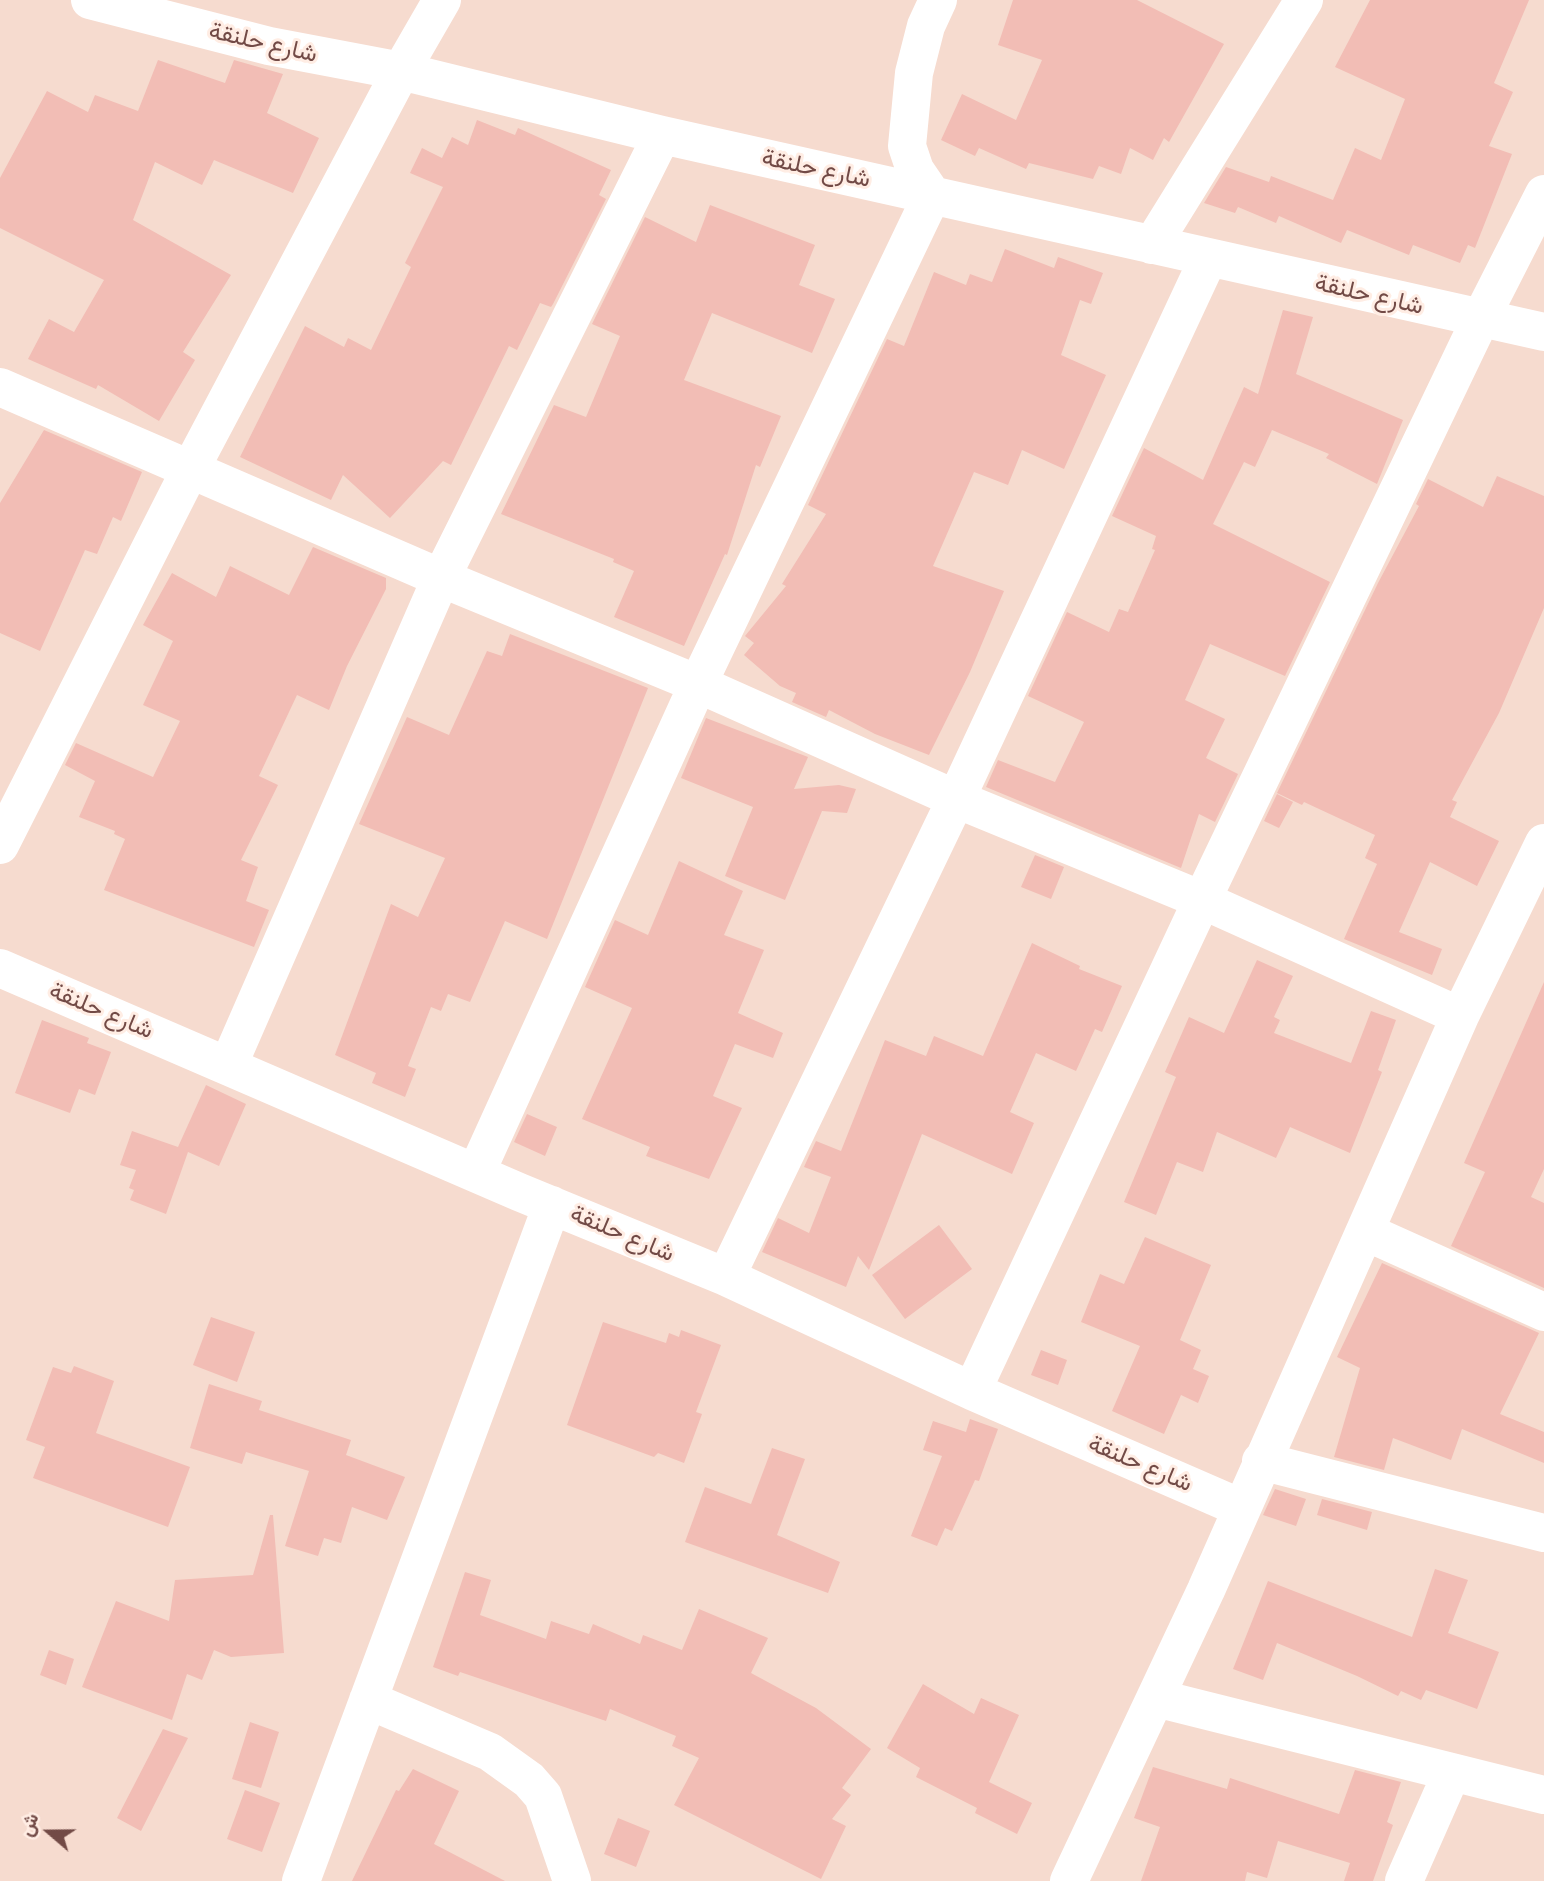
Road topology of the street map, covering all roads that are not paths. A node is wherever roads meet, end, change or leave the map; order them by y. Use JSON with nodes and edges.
{"nodes":[{"id":1,"x":442,"y":0,"type":"edge"},
{"id":2,"x":937,"y":0,"type":"edge"},
{"id":3,"x":1304,"y":0,"type":"edge"},
{"id":4,"x":99,"y":1,"type":"edge"},
{"id":5,"x":401,"y":71,"type":"junction"},
{"id":6,"x":662,"y":135,"type":"junction"},
{"id":7,"x":1544,"y":194,"type":"edge"},
{"id":8,"x":933,"y":195,"type":"junction"},
{"id":9,"x":1152,"y":245,"type":"junction"},
{"id":10,"x":1208,"y":259,"type":"junction"},
{"id":11,"x":1479,"y":320,"type":"junction"},
{"id":12,"x":1544,"y":332,"type":"edge"},
{"id":13,"x":0,"y":387,"type":"edge"},
{"id":14,"x":190,"y":470,"type":"junction"},
{"id":15,"x":441,"y":578,"type":"junction"},
{"id":16,"x":698,"y":684,"type":"junction"},
{"id":17,"x":956,"y":799,"type":"junction"},
{"id":18,"x":0,"y":845,"type":"edge"},
{"id":19,"x":1540,"y":860,"type":"edge"},
{"id":20,"x":1202,"y":900,"type":"junction"},
{"id":21,"x":0,"y":968,"type":"edge"},
{"id":22,"x":1460,"y":1016,"type":"junction"},
{"id":23,"x":228,"y":1066,"type":"junction"},
{"id":24,"x":476,"y":1172,"type":"junction"},
{"id":25,"x":552,"y":1205,"type":"junction"},
{"id":26,"x":1366,"y":1232,"type":"junction"},
{"id":27,"x":726,"y":1277,"type":"junction"},
{"id":28,"x":1544,"y":1312,"type":"edge"},
{"id":29,"x":972,"y":1391,"type":"junction"},
{"id":30,"x":1261,"y":1461,"type":"junction"},
{"id":31,"x":1241,"y":1508,"type":"junction"},
{"id":32,"x":1544,"y":1533,"type":"edge"},
{"id":33,"x":1156,"y":1698,"type":"junction"},
{"id":34,"x":368,"y":1700,"type":"junction"},
{"id":35,"x":1451,"y":1772,"type":"junction"},
{"id":36,"x":1544,"y":1795,"type":"edge"},
{"id":37,"x":301,"y":1881,"type":"edge"},
{"id":38,"x":572,"y":1881,"type":"edge"},
{"id":39,"x":1069,"y":1881,"type":"edge"},
{"id":40,"x":1404,"y":1881,"type":"edge"}],
"edges":[{"from":1,"to":5,"type":"street"},
{"from":2,"to":8,"type":"street"},
{"from":3,"to":9,"type":"street"},
{"from":4,"to":5,"type":"street","name":"شارع حلنقة"},
{"from":5,"to":6,"type":"street","name":"شارع حلنقة"},
{"from":5,"to":14,"type":"street"},
{"from":6,"to":8,"type":"street","name":"شارع حلنقة"},
{"from":6,"to":15,"type":"street"},
{"from":7,"to":11,"type":"street"},
{"from":8,"to":9,"type":"street","name":"شارع حلنقة"},
{"from":8,"to":16,"type":"street"},
{"from":9,"to":10,"type":"street","name":"شارع حلنقة"},
{"from":10,"to":11,"type":"street","name":"شارع حلنقة"},
{"from":10,"to":17,"type":"street"},
{"from":11,"to":12,"type":"street","name":"شارع حلنقة"},
{"from":11,"to":20,"type":"street"},
{"from":13,"to":14,"type":"street"},
{"from":14,"to":15,"type":"street"},
{"from":14,"to":18,"type":"street"},
{"from":15,"to":16,"type":"street"},
{"from":15,"to":23,"type":"street"},
{"from":16,"to":17,"type":"street"},
{"from":16,"to":24,"type":"street"},
{"from":17,"to":20,"type":"street"},
{"from":17,"to":27,"type":"street"},
{"from":19,"to":22,"type":"street"},
{"from":20,"to":22,"type":"street"},
{"from":20,"to":29,"type":"street"},
{"from":21,"to":23,"type":"street","name":"شارع حلنقة"},
{"from":22,"to":26,"type":"street"},
{"from":23,"to":24,"type":"street","name":"شارع حلنقة"},
{"from":24,"to":25,"type":"street","name":"شارع حلنقة"},
{"from":25,"to":27,"type":"street","name":"شارع حلنقة"},
{"from":25,"to":34,"type":"street"},
{"from":26,"to":28,"type":"street"},
{"from":26,"to":30,"type":"street"},
{"from":27,"to":29,"type":"street","name":"شارع حلنقة"},
{"from":29,"to":31,"type":"street","name":"شارع حلنقة"},
{"from":30,"to":31,"type":"street"},
{"from":30,"to":32,"type":"street"},
{"from":31,"to":33,"type":"street"},
{"from":33,"to":35,"type":"street"},
{"from":33,"to":39,"type":"street"},
{"from":34,"to":37,"type":"street"},
{"from":34,"to":38,"type":"street"},
{"from":35,"to":36,"type":"street"},
{"from":35,"to":40,"type":"street"}]}
